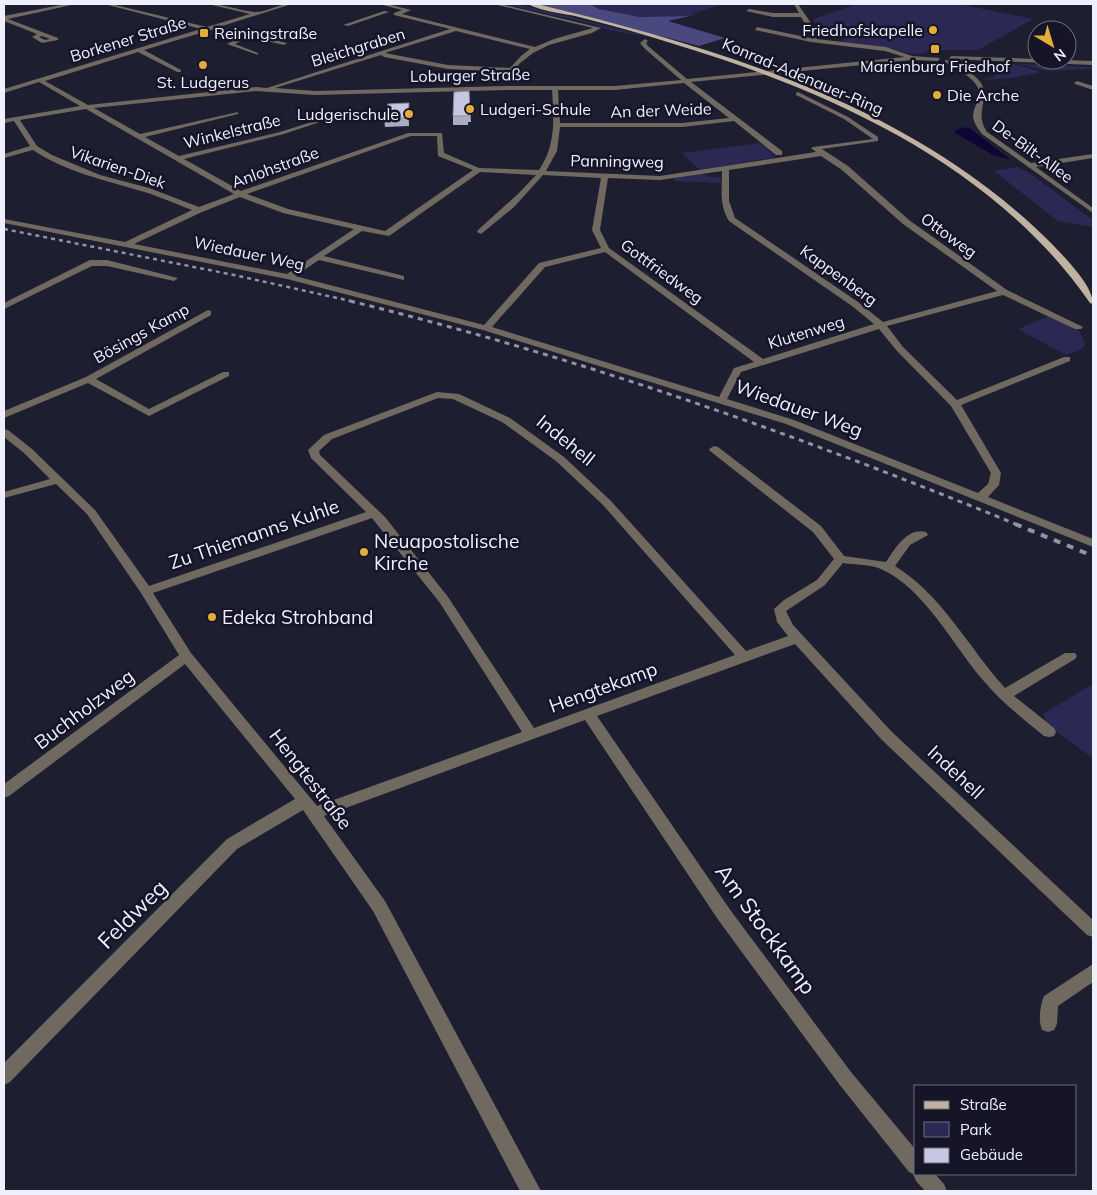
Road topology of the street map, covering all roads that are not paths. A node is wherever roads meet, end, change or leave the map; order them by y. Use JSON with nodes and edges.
{"nodes":[{"id":1,"x":73,"y":4,"type":"edge"},
{"id":2,"x":106,"y":4,"type":"edge"},
{"id":3,"x":210,"y":4,"type":"edge"},
{"id":4,"x":289,"y":4,"type":"edge"},
{"id":5,"x":381,"y":4,"type":"edge"},
{"id":6,"x":495,"y":4,"type":"edge"},
{"id":7,"x":531,"y":4,"type":"edge"},
{"id":8,"x":796,"y":4,"type":"edge"},
{"id":9,"x":399,"y":8,"type":"junction"},
{"id":10,"x":749,"y":11,"type":"dead end"},
{"id":11,"x":386,"y":12,"type":"junction"},
{"id":12,"x":256,"y":14,"type":"junction"},
{"id":13,"x":396,"y":14,"type":"junction"},
{"id":14,"x":802,"y":15,"type":"junction"},
{"id":15,"x":4,"y":18,"type":"edge"},
{"id":16,"x":346,"y":25,"type":"dead end"},
{"id":17,"x":211,"y":28,"type":"junction"},
{"id":18,"x":757,"y":29,"type":"dead end"},
{"id":19,"x":456,"y":30,"type":"junction"},
{"id":20,"x":41,"y":34,"type":"dead end"},
{"id":21,"x":248,"y":35,"type":"junction"},
{"id":22,"x":811,"y":40,"type":"junction"},
{"id":23,"x":645,"y":41,"type":"dead end"},
{"id":24,"x":284,"y":44,"type":"dead end"},
{"id":25,"x":536,"y":49,"type":"junction"},
{"id":26,"x":139,"y":50,"type":"junction"},
{"id":27,"x":256,"y":54,"type":"dead end"},
{"id":28,"x":382,"y":54,"type":"junction"},
{"id":29,"x":912,"y":58,"type":"junction"},
{"id":30,"x":949,"y":60,"type":"junction"},
{"id":31,"x":1093,"y":63,"type":"edge"},
{"id":32,"x":179,"y":70,"type":"dead end"},
{"id":33,"x":510,"y":70,"type":"junction"},
{"id":34,"x":769,"y":73,"type":"junction"},
{"id":35,"x":39,"y":80,"type":"junction"},
{"id":36,"x":686,"y":81,"type":"junction"},
{"id":37,"x":1077,"y":83,"type":"dead end"},
{"id":38,"x":506,"y":88,"type":"junction"},
{"id":39,"x":556,"y":88,"type":"junction"},
{"id":40,"x":1093,"y":88,"type":"edge"},
{"id":41,"x":268,"y":89,"type":"junction"},
{"id":42,"x":4,"y":91,"type":"edge"},
{"id":43,"x":798,"y":94,"type":"dead end"},
{"id":44,"x":87,"y":107,"type":"junction"},
{"id":45,"x":351,"y":110,"type":"dead end"},
{"id":46,"x":236,"y":112,"type":"dead end"},
{"id":47,"x":16,"y":119,"type":"junction"},
{"id":48,"x":735,"y":119,"type":"junction"},
{"id":49,"x":4,"y":121,"type":"edge"},
{"id":50,"x":557,"y":125,"type":"junction"},
{"id":51,"x":138,"y":137,"type":"junction"},
{"id":52,"x":34,"y":147,"type":"junction"},
{"id":53,"x":820,"y":151,"type":"junction"},
{"id":54,"x":778,"y":153,"type":"junction"},
{"id":55,"x":4,"y":156,"type":"edge"},
{"id":56,"x":1093,"y":156,"type":"edge"},
{"id":57,"x":176,"y":159,"type":"junction"},
{"id":58,"x":784,"y":159,"type":"junction"},
{"id":59,"x":1029,"y":166,"type":"junction"},
{"id":60,"x":725,"y":168,"type":"junction"},
{"id":61,"x":478,"y":170,"type":"junction"},
{"id":62,"x":541,"y":173,"type":"junction"},
{"id":63,"x":605,"y":176,"type":"junction"},
{"id":64,"x":240,"y":194,"type":"junction"},
{"id":65,"x":1093,"y":200,"type":"edge"},
{"id":66,"x":1079,"y":201,"type":"junction"},
{"id":67,"x":199,"y":210,"type":"junction"},
{"id":68,"x":1093,"y":211,"type":"edge"},
{"id":69,"x":4,"y":220,"type":"edge"},
{"id":70,"x":360,"y":228,"type":"junction"},
{"id":71,"x":481,"y":232,"type":"dead end"},
{"id":72,"x":126,"y":245,"type":"junction"},
{"id":73,"x":606,"y":249,"type":"junction"},
{"id":74,"x":316,"y":257,"type":"junction"},
{"id":75,"x":174,"y":278,"type":"dead end"},
{"id":76,"x":288,"y":278,"type":"junction"},
{"id":77,"x":401,"y":278,"type":"dead end"},
{"id":78,"x":1004,"y":292,"type":"junction"},
{"id":79,"x":1093,"y":301,"type":"edge"},
{"id":80,"x":4,"y":306,"type":"edge"},
{"id":81,"x":208,"y":313,"type":"dead end"},
{"id":82,"x":881,"y":325,"type":"junction"},
{"id":83,"x":1078,"y":327,"type":"dead end"},
{"id":84,"x":486,"y":328,"type":"junction"},
{"id":85,"x":1067,"y":359,"type":"dead end"},
{"id":86,"x":761,"y":362,"type":"junction"},
{"id":87,"x":226,"y":374,"type":"dead end"},
{"id":88,"x":89,"y":378,"type":"junction"},
{"id":89,"x":722,"y":400,"type":"junction"},
{"id":90,"x":955,"y":404,"type":"junction"},
{"id":91,"x":4,"y":415,"type":"edge"},
{"id":92,"x":4,"y":432,"type":"edge"},
{"id":93,"x":714,"y":449,"type":"dead end"},
{"id":94,"x":58,"y":480,"type":"junction"},
{"id":95,"x":4,"y":495,"type":"edge"},
{"id":96,"x":981,"y":497,"type":"junction"},
{"id":97,"x":374,"y":513,"type":"junction"},
{"id":98,"x":922,"y":535,"type":"dead end"},
{"id":99,"x":1093,"y":543,"type":"edge"},
{"id":100,"x":840,"y":559,"type":"junction"},
{"id":101,"x":888,"y":568,"type":"junction"},
{"id":102,"x":146,"y":591,"type":"junction"},
{"id":103,"x":797,"y":638,"type":"junction"},
{"id":104,"x":186,"y":656,"type":"junction"},
{"id":105,"x":743,"y":656,"type":"junction"},
{"id":106,"x":1070,"y":656,"type":"dead end"},
{"id":107,"x":1004,"y":694,"type":"junction"},
{"id":108,"x":588,"y":714,"type":"junction"},
{"id":109,"x":1050,"y":732,"type":"dead end"},
{"id":110,"x":531,"y":735,"type":"junction"},
{"id":111,"x":4,"y":792,"type":"edge"},
{"id":112,"x":310,"y":807,"type":"junction"},
{"id":113,"x":1093,"y":930,"type":"edge"},
{"id":114,"x":1093,"y":972,"type":"edge"},
{"id":115,"x":1048,"y":1024,"type":"dead end"},
{"id":116,"x":4,"y":1076,"type":"edge"},
{"id":117,"x":914,"y":1163,"type":"edge"},
{"id":118,"x":924,"y":1175,"type":"edge"},
{"id":119,"x":531,"y":1191,"type":"edge"},
{"id":120,"x":937,"y":1191,"type":"edge"}],
"edges":[{"from":1,"to":15,"type":"street"},
{"from":2,"to":17,"type":"street"},
{"from":3,"to":12,"type":"street"},
{"from":4,"to":12,"type":"street","name":"Borkener Straße"},
{"from":5,"to":9,"type":"street"},
{"from":6,"to":25,"type":"street"},
{"from":7,"to":34,"type":"main road","name":"Konrad-Adenauer-Ring"},
{"from":8,"to":14,"type":"street"},
{"from":9,"to":11,"type":"street"},
{"from":9,"to":13,"type":"street"},
{"from":10,"to":14,"type":"street"},
{"from":11,"to":13,"type":"street"},
{"from":11,"to":16,"type":"street"},
{"from":12,"to":17,"type":"street","name":"Borkener Straße"},
{"from":13,"to":19,"type":"street"},
{"from":14,"to":22,"type":"street"},
{"from":15,"to":20,"type":"street"},
{"from":17,"to":21,"type":"street"},
{"from":17,"to":26,"type":"street","name":"Borkener Straße"},
{"from":18,"to":22,"type":"street"},
{"from":19,"to":25,"type":"street"},
{"from":19,"to":28,"type":"street","name":"Bleichgraben"},
{"from":21,"to":24,"type":"street"},
{"from":21,"to":27,"type":"street"},
{"from":22,"to":29,"type":"street"},
{"from":23,"to":36,"type":"street"},
{"from":25,"to":33,"type":"street"},
{"from":26,"to":32,"type":"street"},
{"from":26,"to":35,"type":"street","name":"Borkener Straße"},
{"from":28,"to":33,"type":"street"},
{"from":28,"to":41,"type":"street","name":"Bleichgraben"},
{"from":29,"to":30,"type":"street","name":"Loburger Straße"},
{"from":29,"to":34,"type":"street","name":"Loburger Straße"},
{"from":30,"to":31,"type":"street"},
{"from":30,"to":59,"type":"street","name":"De-Bilt-Allee"},
{"from":33,"to":38,"type":"street"},
{"from":34,"to":36,"type":"street","name":"Loburger Straße"},
{"from":34,"to":79,"type":"main road","name":"Konrad-Adenauer-Ring"},
{"from":35,"to":42,"type":"street","name":"Borkener Straße"},
{"from":35,"to":44,"type":"street"},
{"from":36,"to":39,"type":"street","name":"Loburger Straße"},
{"from":36,"to":48,"type":"street"},
{"from":37,"to":40,"type":"street"},
{"from":38,"to":39,"type":"street","name":"Loburger Straße"},
{"from":38,"to":41,"type":"street","name":"Loburger Straße"},
{"from":39,"to":50,"type":"street"},
{"from":41,"to":44,"type":"street","name":"Loburger Straße"},
{"from":43,"to":53,"type":"street","name":"Panningweg"},
{"from":44,"to":47,"type":"street","name":"Loburger Straße"},
{"from":44,"to":51,"type":"street"},
{"from":45,"to":57,"type":"street","name":"Winkelstraße"},
{"from":46,"to":51,"type":"street"},
{"from":47,"to":49,"type":"street","name":"Loburger Straße"},
{"from":47,"to":52,"type":"street","name":"Vikarien-Diek"},
{"from":48,"to":50,"type":"street","name":"An der Weide"},
{"from":48,"to":54,"type":"street"},
{"from":50,"to":62,"type":"street"},
{"from":51,"to":57,"type":"street"},
{"from":52,"to":55,"type":"street"},
{"from":52,"to":67,"type":"street","name":"Vikarien-Diek"},
{"from":53,"to":54,"type":"street","name":"Panningweg"},
{"from":53,"to":58,"type":"street","name":"Panningweg"},
{"from":53,"to":78,"type":"street","name":"Ottoweg"},
{"from":54,"to":58,"type":"street"},
{"from":56,"to":59,"type":"street"},
{"from":57,"to":64,"type":"street"},
{"from":58,"to":60,"type":"street","name":"Panningweg"},
{"from":59,"to":66,"type":"street","name":"De-Bilt-Allee"},
{"from":60,"to":63,"type":"street","name":"Panningweg"},
{"from":60,"to":82,"type":"street","name":"Kappenberg"},
{"from":61,"to":62,"type":"street","name":"Panningweg"},
{"from":61,"to":64,"type":"street","name":"Anlohstraße"},
{"from":61,"to":70,"type":"street"},
{"from":62,"to":63,"type":"street","name":"Panningweg"},
{"from":62,"to":71,"type":"street"},
{"from":63,"to":73,"type":"street","name":"Gottfriedweg"},
{"from":64,"to":67,"type":"street","name":"Anlohstraße"},
{"from":64,"to":70,"type":"street"},
{"from":65,"to":66,"type":"street"},
{"from":66,"to":68,"type":"street","name":"De-Bilt-Allee"},
{"from":67,"to":72,"type":"street","name":"Anlohstraße"},
{"from":69,"to":72,"type":"street","name":"Wiedauer Weg"},
{"from":70,"to":74,"type":"street"},
{"from":72,"to":76,"type":"street","name":"Wiedauer Weg"},
{"from":73,"to":84,"type":"street"},
{"from":73,"to":86,"type":"street","name":"Gottfriedweg"},
{"from":74,"to":76,"type":"street"},
{"from":74,"to":77,"type":"street"},
{"from":75,"to":80,"type":"street"},
{"from":76,"to":84,"type":"street","name":"Wiedauer Weg"},
{"from":78,"to":82,"type":"street","name":"Klutenweg"},
{"from":78,"to":83,"type":"street","name":"Ottoweg"},
{"from":81,"to":88,"type":"street","name":"Bösings Kamp"},
{"from":82,"to":86,"type":"street","name":"Klutenweg"},
{"from":82,"to":90,"type":"street","name":"Kappenberg"},
{"from":84,"to":89,"type":"street","name":"Wiedauer Weg"},
{"from":85,"to":90,"type":"street"},
{"from":86,"to":89,"type":"street","name":"Klutenweg"},
{"from":87,"to":88,"type":"street","name":"Bösings Kamp"},
{"from":88,"to":91,"type":"street","name":"Bösings Kamp"},
{"from":89,"to":96,"type":"street","name":"Wiedauer Weg"},
{"from":90,"to":96,"type":"street","name":"Kappenberg"},
{"from":92,"to":94,"type":"street","name":"Hengtestraße"},
{"from":93,"to":100,"type":"street"},
{"from":94,"to":95,"type":"street"},
{"from":94,"to":102,"type":"street","name":"Hengtestraße"},
{"from":96,"to":99,"type":"street","name":"Wiedauer Weg"},
{"from":97,"to":102,"type":"street","name":"Zu Thiemanns Kuhle"},
{"from":97,"to":105,"type":"street","name":"Indehell"},
{"from":97,"to":110,"type":"street"},
{"from":98,"to":101,"type":"street"},
{"from":100,"to":101,"type":"street"},
{"from":100,"to":103,"type":"street"},
{"from":101,"to":107,"type":"street"},
{"from":102,"to":104,"type":"street","name":"Hengtestraße"},
{"from":103,"to":105,"type":"street","name":"Hengtekamp"},
{"from":103,"to":113,"type":"street","name":"Indehell"},
{"from":104,"to":111,"type":"street","name":"Buchholzweg"},
{"from":104,"to":112,"type":"street","name":"Hengtestraße"},
{"from":105,"to":108,"type":"street","name":"Hengtekamp"},
{"from":106,"to":107,"type":"street"},
{"from":107,"to":109,"type":"street"},
{"from":108,"to":110,"type":"street","name":"Hengtekamp"},
{"from":108,"to":117,"type":"street","name":"Am Stockkamp"},
{"from":110,"to":112,"type":"street","name":"Hengtekamp"},
{"from":112,"to":116,"type":"street","name":"Feldweg"},
{"from":112,"to":119,"type":"street","name":"Hengtestraße"},
{"from":114,"to":115,"type":"street"},
{"from":118,"to":120,"type":"street"}]}
